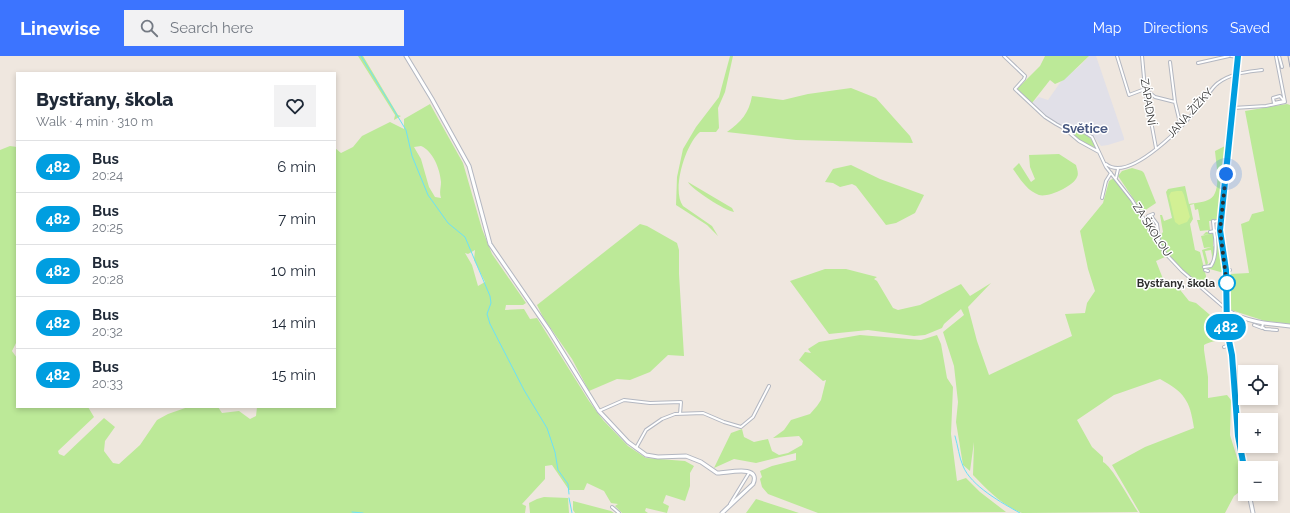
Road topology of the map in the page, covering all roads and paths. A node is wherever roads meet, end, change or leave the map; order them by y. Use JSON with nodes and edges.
{"nodes":[{"id":1,"x":406,"y":56,"type":"edge"},
{"id":2,"x":1004,"y":56,"type":"edge"},
{"id":3,"x":1118,"y":56,"type":"edge"},
{"id":4,"x":1142,"y":56,"type":"edge"},
{"id":5,"x":1230,"y":56,"type":"edge"},
{"id":6,"x":1238,"y":56,"type":"edge"},
{"id":7,"x":1276,"y":56,"type":"edge"},
{"id":8,"x":1279,"y":56,"type":"edge"},
{"id":9,"x":1170,"y":62,"type":"dead end"},
{"id":10,"x":1198,"y":63,"type":"dead end"},
{"id":11,"x":1282,"y":67,"type":"dead end"},
{"id":12,"x":1262,"y":70,"type":"dead end"},
{"id":13,"x":1236,"y":74,"type":"junction"},
{"id":14,"x":1145,"y":90,"type":"junction"},
{"id":15,"x":1284,"y":100,"type":"junction"},
{"id":16,"x":1175,"y":102,"type":"junction"},
{"id":17,"x":1233,"y":108,"type":"junction"},
{"id":18,"x":1181,"y":127,"type":"junction"},
{"id":19,"x":1065,"y":129,"type":"junction"},
{"id":20,"x":1156,"y":148,"type":"junction"},
{"id":21,"x":1099,"y":152,"type":"junction"},
{"id":22,"x":1104,"y":162,"type":"junction"},
{"id":23,"x":1118,"y":169,"type":"junction"},
{"id":24,"x":1111,"y":173,"type":"junction"},
{"id":25,"x":1116,"y":179,"type":"junction"},
{"id":26,"x":1102,"y":198,"type":"dead end"},
{"id":27,"x":1151,"y":215,"type":"dead end"},
{"id":28,"x":1220,"y":220,"type":"junction"},
{"id":29,"x":1220,"y":230,"type":"junction"},
{"id":30,"x":1214,"y":231,"type":"junction"},
{"id":31,"x":1210,"y":232,"type":"dead end"},
{"id":32,"x":1157,"y":241,"type":"junction"},
{"id":33,"x":1209,"y":263,"type":"dead end"},
{"id":34,"x":1230,"y":270,"type":"dead end"},
{"id":35,"x":1225,"y":273,"type":"junction"},
{"id":36,"x":1227,"y":310,"type":"junction"},
{"id":37,"x":1263,"y":325,"type":"junction"},
{"id":38,"x":1254,"y":326,"type":"dead end"},
{"id":39,"x":1290,"y":326,"type":"edge"},
{"id":40,"x":1277,"y":330,"type":"dead end"},
{"id":41,"x":1230,"y":345,"type":"junction"},
{"id":42,"x":1224,"y":347,"type":"dead end"},
{"id":43,"x":769,"y":386,"type":"dead end"},
{"id":44,"x":599,"y":410,"type":"junction"},
{"id":45,"x":680,"y":414,"type":"junction"},
{"id":46,"x":636,"y":448,"type":"junction"},
{"id":47,"x":1243,"y":461,"type":"edge"},
{"id":48,"x":749,"y":473,"type":"junction"},
{"id":49,"x":1251,"y":501,"type":"edge"},
{"id":50,"x":612,"y":507,"type":"dead end"},
{"id":51,"x":729,"y":507,"type":"junction"},
{"id":52,"x":619,"y":513,"type":"edge"},
{"id":53,"x":722,"y":513,"type":"edge"},
{"id":54,"x":1253,"y":513,"type":"edge"}],
"edges":[{"from":1,"to":44,"type":"street"},
{"from":2,"to":19,"type":"street"},
{"from":3,"to":14,"type":"street"},
{"from":4,"to":14,"type":"street","name":"ZÁPADNÍ"},
{"from":5,"to":6,"type":"street"},
{"from":5,"to":10,"type":"street"},
{"from":6,"to":13,"type":"street"},
{"from":7,"to":15,"type":"street"},
{"from":8,"to":11,"type":"street"},
{"from":9,"to":16,"type":"street"},
{"from":12,"to":13,"type":"street","name":"JANA ŽIŽKY"},
{"from":13,"to":17,"type":"street"},
{"from":13,"to":18,"type":"street","name":"JANA ŽIŽKY"},
{"from":14,"to":16,"type":"street"},
{"from":14,"to":20,"type":"street","name":"ZÁPADNÍ"},
{"from":15,"to":15,"type":"street"},
{"from":15,"to":17,"type":"street"},
{"from":16,"to":18,"type":"street"},
{"from":17,"to":28,"type":"street"},
{"from":18,"to":20,"type":"street","name":"JANA ŽIŽKY"},
{"from":19,"to":21,"type":"street"},
{"from":19,"to":21,"type":"street","name":"ZA ŠKOLOU"},
{"from":20,"to":23,"type":"street","name":"JANA ŽIŽKY"},
{"from":21,"to":22,"type":"street","name":"ZA ŠKOLOU"},
{"from":22,"to":23,"type":"street"},
{"from":22,"to":24,"type":"street","name":"ZA ŠKOLOU"},
{"from":23,"to":25,"type":"street"},
{"from":24,"to":25,"type":"street","name":"ZA ŠKOLOU"},
{"from":24,"to":26,"type":"street"},
{"from":25,"to":32,"type":"street","name":"ZA ŠKOLOU"},
{"from":27,"to":32,"type":"street"},
{"from":28,"to":29,"type":"street"},
{"from":28,"to":30,"type":"street"},
{"from":29,"to":30,"type":"street"},
{"from":29,"to":35,"type":"street"},
{"from":30,"to":31,"type":"street"},
{"from":30,"to":33,"type":"street"},
{"from":32,"to":36,"type":"street","name":"ZA ŠKOLOU"},
{"from":34,"to":35,"type":"street"},
{"from":35,"to":36,"type":"street"},
{"from":36,"to":37,"type":"street"},
{"from":36,"to":41,"type":"street"},
{"from":37,"to":38,"type":"street"},
{"from":37,"to":39,"type":"street"},
{"from":37,"to":40,"type":"street"},
{"from":41,"to":42,"type":"street"},
{"from":41,"to":47,"type":"street"},
{"from":43,"to":45,"type":"street"},
{"from":44,"to":45,"type":"street"},
{"from":44,"to":46,"type":"street"},
{"from":45,"to":46,"type":"street"},
{"from":46,"to":48,"type":"street"},
{"from":48,"to":51,"type":"street"},
{"from":48,"to":51,"type":"street"},
{"from":49,"to":54,"type":"street"},
{"from":50,"to":52,"type":"street"},
{"from":51,"to":53,"type":"street"}]}
